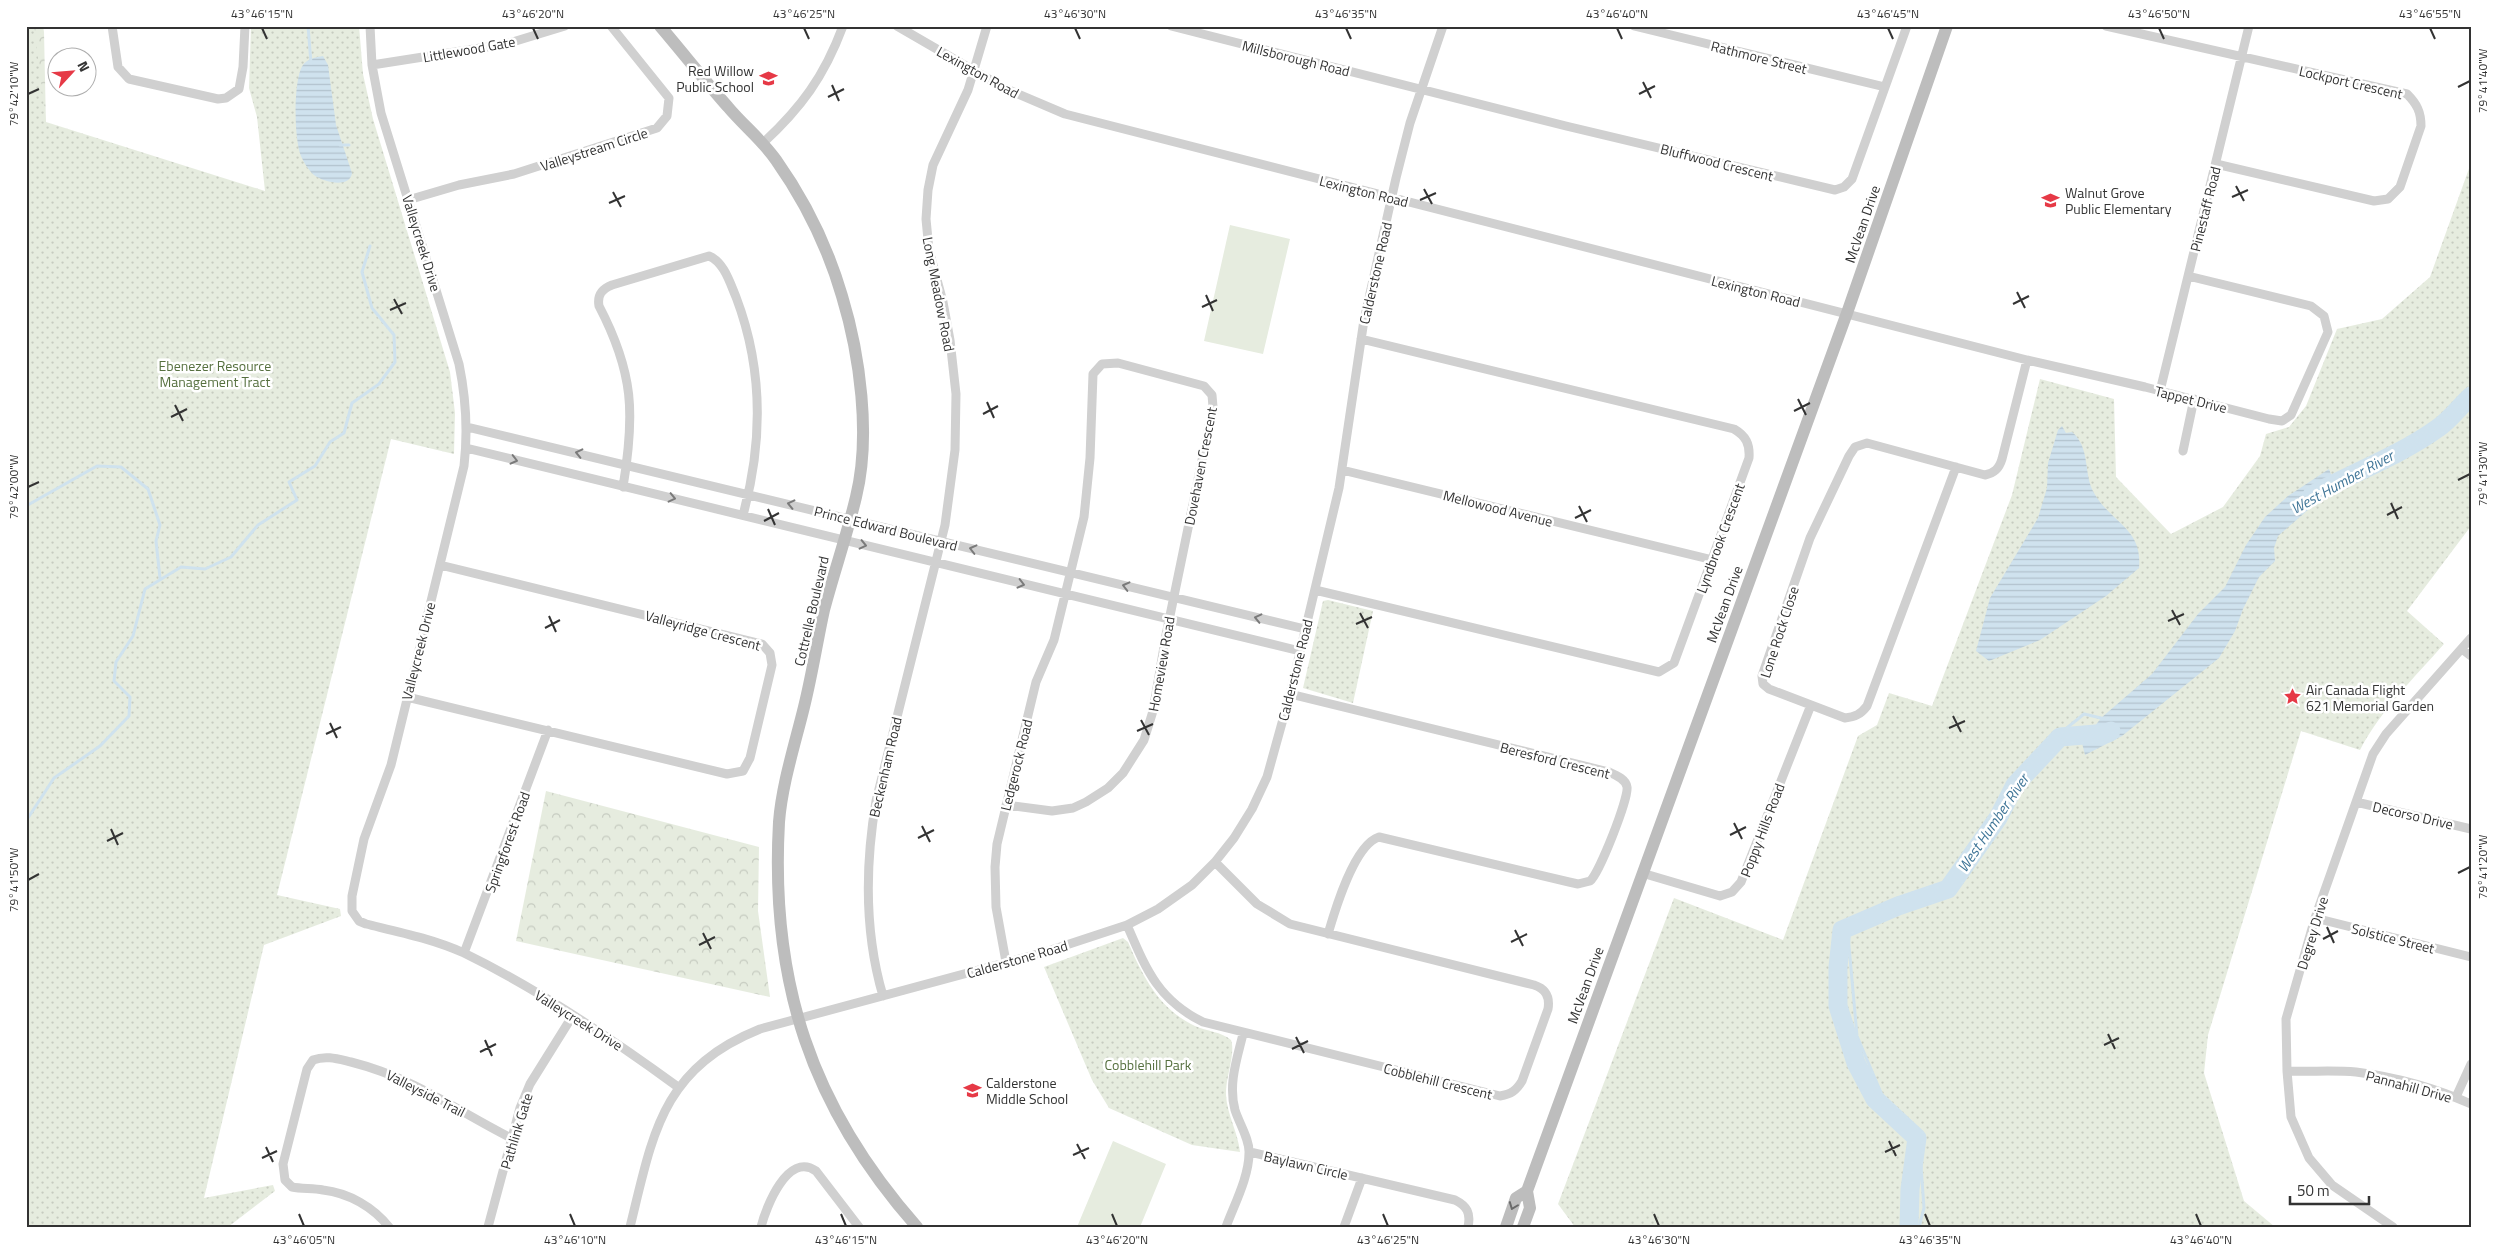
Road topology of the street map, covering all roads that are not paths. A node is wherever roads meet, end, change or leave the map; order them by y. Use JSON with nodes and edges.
{"nodes":[{"id":1,"x":112,"y":26,"type":"edge"},
{"id":2,"x":244,"y":26,"type":"edge"},
{"id":3,"x":370,"y":26,"type":"edge"},
{"id":4,"x":565,"y":26,"type":"edge"},
{"id":5,"x":611,"y":26,"type":"edge"},
{"id":6,"x":660,"y":26,"type":"edge"},
{"id":7,"x":843,"y":26,"type":"edge"},
{"id":8,"x":897,"y":26,"type":"edge"},
{"id":9,"x":987,"y":26,"type":"edge"},
{"id":10,"x":1171,"y":26,"type":"edge"},
{"id":11,"x":1444,"y":26,"type":"edge"},
{"id":12,"x":1634,"y":26,"type":"edge"},
{"id":13,"x":1907,"y":26,"type":"edge"},
{"id":14,"x":1947,"y":26,"type":"edge"},
{"id":15,"x":2106,"y":26,"type":"edge"},
{"id":16,"x":2248,"y":26,"type":"edge"},
{"id":17,"x":2242,"y":57,"type":"junction"},
{"id":18,"x":372,"y":65,"type":"junction"},
{"id":19,"x":973,"y":71,"type":"junction"},
{"id":20,"x":1885,"y":87,"type":"junction"},
{"id":21,"x":1422,"y":90,"type":"junction"},
{"id":22,"x":762,"y":144,"type":"junction"},
{"id":23,"x":2216,"y":164,"type":"junction"},
{"id":24,"x":1392,"y":198,"type":"junction"},
{"id":25,"x":408,"y":200,"type":"junction"},
{"id":26,"x":2188,"y":276,"type":"junction"},
{"id":27,"x":1847,"y":313,"type":"junction"},
{"id":28,"x":1361,"y":339,"type":"junction"},
{"id":29,"x":2027,"y":360,"type":"junction"},
{"id":30,"x":2160,"y":391,"type":"junction"},
{"id":31,"x":2194,"y":399,"type":"junction"},
{"id":32,"x":467,"y":427,"type":"junction"},
{"id":33,"x":466,"y":448,"type":"junction"},
{"id":34,"x":2184,"y":451,"type":"dead end"},
{"id":35,"x":626,"y":464,"type":"junction"},
{"id":36,"x":1956,"y":467,"type":"junction"},
{"id":37,"x":1342,"y":470,"type":"junction"},
{"id":38,"x":623,"y":487,"type":"junction"},
{"id":39,"x":748,"y":494,"type":"junction"},
{"id":40,"x":742,"y":515,"type":"junction"},
{"id":41,"x":850,"y":518,"type":"junction"},
{"id":42,"x":843,"y":541,"type":"junction"},
{"id":43,"x":941,"y":541,"type":"junction"},
{"id":44,"x":1713,"y":560,"type":"junction"},
{"id":45,"x":936,"y":563,"type":"junction"},
{"id":46,"x":440,"y":565,"type":"junction"},
{"id":47,"x":1072,"y":573,"type":"junction"},
{"id":48,"x":1315,"y":590,"type":"junction"},
{"id":49,"x":1066,"y":595,"type":"junction"},
{"id":50,"x":1173,"y":598,"type":"junction"},
{"id":51,"x":1169,"y":619,"type":"junction"},
{"id":52,"x":1305,"y":629,"type":"junction"},
{"id":53,"x":2471,"y":638,"type":"edge"},
{"id":54,"x":2462,"y":649,"type":"junction"},
{"id":55,"x":1300,"y":651,"type":"junction"},
{"id":56,"x":2471,"y":656,"type":"edge"},
{"id":57,"x":1290,"y":694,"type":"junction"},
{"id":58,"x":407,"y":696,"type":"junction"},
{"id":59,"x":1811,"y":705,"type":"junction"},
{"id":60,"x":548,"y":730,"type":"junction"},
{"id":61,"x":2356,"y":802,"type":"junction"},
{"id":62,"x":1006,"y":805,"type":"junction"},
{"id":63,"x":2471,"y":829,"type":"edge"},
{"id":64,"x":1215,"y":862,"type":"junction"},
{"id":65,"x":1642,"y":873,"type":"junction"},
{"id":66,"x":2315,"y":918,"type":"junction"},
{"id":67,"x":1127,"y":925,"type":"junction"},
{"id":68,"x":1328,"y":934,"type":"junction"},
{"id":69,"x":464,"y":954,"type":"junction"},
{"id":70,"x":2471,"y":957,"type":"edge"},
{"id":71,"x":1006,"y":962,"type":"junction"},
{"id":72,"x":883,"y":996,"type":"junction"},
{"id":73,"x":573,"y":1015,"type":"junction"},
{"id":74,"x":798,"y":1019,"type":"junction"},
{"id":75,"x":1243,"y":1034,"type":"junction"},
{"id":76,"x":2471,"y":1064,"type":"edge"},
{"id":77,"x":2287,"y":1071,"type":"junction"},
{"id":78,"x":678,"y":1087,"type":"junction"},
{"id":79,"x":2456,"y":1098,"type":"junction"},
{"id":80,"x":2471,"y":1104,"type":"edge"},
{"id":81,"x":511,"y":1138,"type":"junction"},
{"id":82,"x":1250,"y":1152,"type":"junction"},
{"id":83,"x":1362,"y":1178,"type":"junction"},
{"id":84,"x":1527,"y":1191,"type":"junction"},
{"id":85,"x":389,"y":1227,"type":"edge"},
{"id":86,"x":488,"y":1227,"type":"edge"},
{"id":87,"x":630,"y":1227,"type":"edge"},
{"id":88,"x":761,"y":1227,"type":"edge"},
{"id":89,"x":859,"y":1227,"type":"edge"},
{"id":90,"x":917,"y":1227,"type":"edge"},
{"id":91,"x":1226,"y":1227,"type":"edge"},
{"id":92,"x":1344,"y":1227,"type":"edge"},
{"id":93,"x":1468,"y":1227,"type":"edge"},
{"id":94,"x":1506,"y":1227,"type":"edge"},
{"id":95,"x":1523,"y":1227,"type":"edge"},
{"id":96,"x":2393,"y":1227,"type":"edge"}],
"edges":[{"from":1,"to":2,"type":"street"},
{"from":3,"to":18,"type":"street","name":"Valleycreek Drive"},
{"from":4,"to":18,"type":"street","name":"Littlewood Gate"},
{"from":5,"to":25,"type":"street","name":"Valleystream Circle"},
{"from":6,"to":22,"type":"main road","name":"Cottrelle Boulevard"},
{"from":7,"to":22,"type":"street"},
{"from":8,"to":19,"type":"street","name":"Lexington Road"},
{"from":9,"to":19,"type":"street","name":"Long Meadow Road"},
{"from":10,"to":21,"type":"street","name":"Millsborough Road"},
{"from":11,"to":21,"type":"street","name":"Calderstone Road"},
{"from":12,"to":20,"type":"street","name":"Rathmore Street"},
{"from":13,"to":20,"type":"street","name":"Bluffwood Crescent"},
{"from":14,"to":27,"type":"main road","name":"McVean Drive"},
{"from":15,"to":17,"type":"street","name":"Lockport Crescent"},
{"from":16,"to":17,"type":"street","name":"Pinestaff Road"},
{"from":17,"to":23,"type":"street","name":"Pinestaff Road"},
{"from":17,"to":23,"type":"street","name":"Lockport Crescent"},
{"from":18,"to":25,"type":"street","name":"Valleycreek Drive"},
{"from":19,"to":24,"type":"street","name":"Lexington Road"},
{"from":19,"to":43,"type":"street","name":"Long Meadow Road"},
{"from":20,"to":21,"type":"street","name":"Bluffwood Crescent"},
{"from":21,"to":24,"type":"street","name":"Calderstone Road"},
{"from":22,"to":41,"type":"main road","name":"Cottrelle Boulevard"},
{"from":23,"to":26,"type":"street","name":"Pinestaff Road"},
{"from":24,"to":27,"type":"street","name":"Lexington Road"},
{"from":24,"to":28,"type":"street","name":"Calderstone Road"},
{"from":25,"to":32,"type":"street","name":"Valleycreek Drive"},
{"from":26,"to":30,"type":"street","name":"Pinestaff Road"},
{"from":26,"to":31,"type":"street","name":"Tappet Drive"},
{"from":27,"to":29,"type":"street","name":"Tappet Drive"},
{"from":27,"to":65,"type":"main road","name":"McVean Drive"},
{"from":28,"to":37,"type":"street","name":"Calderstone Road"},
{"from":28,"to":44,"type":"street","name":"Lyndbrook Crescent"},
{"from":29,"to":30,"type":"street","name":"Tappet Drive"},
{"from":29,"to":36,"type":"street","name":"Lone Rock Close"},
{"from":30,"to":31,"type":"street","name":"Tappet Drive"},
{"from":31,"to":34,"type":"street"},
{"from":32,"to":33,"type":"street","name":"Valleycreek Drive"},
{"from":35,"to":32,"type":"street","name":"Prince Edward Boulevard","one_way":true},
{"from":33,"to":38,"type":"street","name":"Prince Edward Boulevard","one_way":true},
{"from":33,"to":46,"type":"street","name":"Valleycreek Drive"},
{"from":35,"to":38,"type":"street"},
{"from":35,"to":39,"type":"street","name":"Prince Edward Boulevard"},
{"from":35,"to":39,"type":"street"},
{"from":36,"to":59,"type":"street","name":"Lone Rock Close"},
{"from":36,"to":59,"type":"street","name":"Lone Rock Close"},
{"from":37,"to":44,"type":"street","name":"Mellowood Avenue"},
{"from":37,"to":48,"type":"street","name":"Calderstone Road"},
{"from":38,"to":40,"type":"street","name":"Prince Edward Boulevard","one_way":true},
{"from":39,"to":40,"type":"street"},
{"from":41,"to":39,"type":"street","name":"Prince Edward Boulevard","one_way":true},
{"from":40,"to":42,"type":"street","name":"Prince Edward Boulevard"},
{"from":41,"to":42,"type":"main road","name":"Cottrelle Boulevard"},
{"from":41,"to":43,"type":"street","name":"Prince Edward Boulevard"},
{"from":42,"to":45,"type":"street","name":"Prince Edward Boulevard","one_way":true},
{"from":42,"to":74,"type":"main road","name":"Cottrelle Boulevard"},
{"from":43,"to":45,"type":"street","name":"Beckenham Road"},
{"from":47,"to":43,"type":"street","name":"Prince Edward Boulevard","one_way":true},
{"from":44,"to":48,"type":"street","name":"Lyndbrook Crescent"},
{"from":45,"to":49,"type":"street","name":"Prince Edward Boulevard","one_way":true},
{"from":45,"to":72,"type":"street","name":"Beckenham Road"},
{"from":46,"to":58,"type":"street","name":"Valleycreek Drive"},
{"from":46,"to":60,"type":"street","name":"Valleyridge Crescent"},
{"from":47,"to":49,"type":"street","name":"Ledgerock Road"},
{"from":50,"to":47,"type":"street","name":"Prince Edward Boulevard","one_way":true},
{"from":47,"to":50,"type":"street","name":"Dovehaven Crescent"},
{"from":48,"to":52,"type":"street","name":"Calderstone Road"},
{"from":49,"to":51,"type":"street","name":"Prince Edward Boulevard"},
{"from":49,"to":62,"type":"street","name":"Ledgerock Road"},
{"from":50,"to":51,"type":"street","name":"Homeview Road"},
{"from":52,"to":50,"type":"street","name":"Prince Edward Boulevard","one_way":true},
{"from":51,"to":55,"type":"street","name":"Prince Edward Boulevard"},
{"from":51,"to":62,"type":"street","name":"Homeview Road"},
{"from":52,"to":55,"type":"street","name":"Calderstone Road"},
{"from":53,"to":54,"type":"street","name":"Degrey Drive"},
{"from":54,"to":56,"type":"street"},
{"from":54,"to":61,"type":"street","name":"Degrey Drive"},
{"from":55,"to":57,"type":"street","name":"Calderstone Road"},
{"from":57,"to":64,"type":"street","name":"Calderstone Road"},
{"from":57,"to":68,"type":"street","name":"Beresford Crescent"},
{"from":58,"to":60,"type":"street","name":"Valleyridge Crescent"},
{"from":58,"to":69,"type":"street","name":"Valleycreek Drive"},
{"from":59,"to":65,"type":"street","name":"Poppy Hills Road"},
{"from":60,"to":69,"type":"street","name":"Springforest Road"},
{"from":61,"to":63,"type":"street","name":"Decorso Drive"},
{"from":61,"to":66,"type":"street","name":"Degrey Drive"},
{"from":62,"to":71,"type":"street","name":"Ledgerock Road"},
{"from":64,"to":67,"type":"street","name":"Calderstone Road"},
{"from":64,"to":68,"type":"street","name":"Cobblehill Crescent"},
{"from":65,"to":84,"type":"main road","name":"McVean Drive"},
{"from":66,"to":70,"type":"street","name":"Solstice Street"},
{"from":66,"to":77,"type":"street","name":"Degrey Drive"},
{"from":67,"to":71,"type":"street","name":"Calderstone Road"},
{"from":67,"to":75,"type":"street","name":"Cobblehill Crescent"},
{"from":68,"to":75,"type":"street","name":"Cobblehill Crescent"},
{"from":69,"to":73,"type":"street","name":"Valleycreek Drive"},
{"from":71,"to":72,"type":"street","name":"Calderstone Road"},
{"from":72,"to":74,"type":"street","name":"Calderstone Road"},
{"from":73,"to":78,"type":"street","name":"Valleycreek Drive"},
{"from":73,"to":81,"type":"street","name":"Pathlink Gate"},
{"from":74,"to":78,"type":"street","name":"Calderstone Road"},
{"from":74,"to":90,"type":"main road","name":"Cottrelle Boulevard"},
{"from":75,"to":82,"type":"street","name":"Baylawn Circle"},
{"from":76,"to":79,"type":"street"},
{"from":77,"to":79,"type":"street","name":"Pannahill Drive"},
{"from":77,"to":96,"type":"street","name":"Degrey Drive"},
{"from":78,"to":87,"type":"street"},
{"from":79,"to":80,"type":"street","name":"Pannahill Drive"},
{"from":81,"to":85,"type":"street","name":"Valleyside Trail"},
{"from":81,"to":86,"type":"street","name":"Pathlink Gate"},
{"from":82,"to":83,"type":"street","name":"Baylawn Circle"},
{"from":82,"to":91,"type":"street","name":"Baylawn Circle"},
{"from":83,"to":92,"type":"street","name":"Baylawn Circle"},
{"from":83,"to":93,"type":"street","name":"Baylawn Circle"},
{"from":84,"to":94,"type":"main road","name":"McVean Drive","one_way":true},
{"from":84,"to":95,"type":"main road","name":"McVean Drive"},
{"from":88,"to":89,"type":"street"}]}
